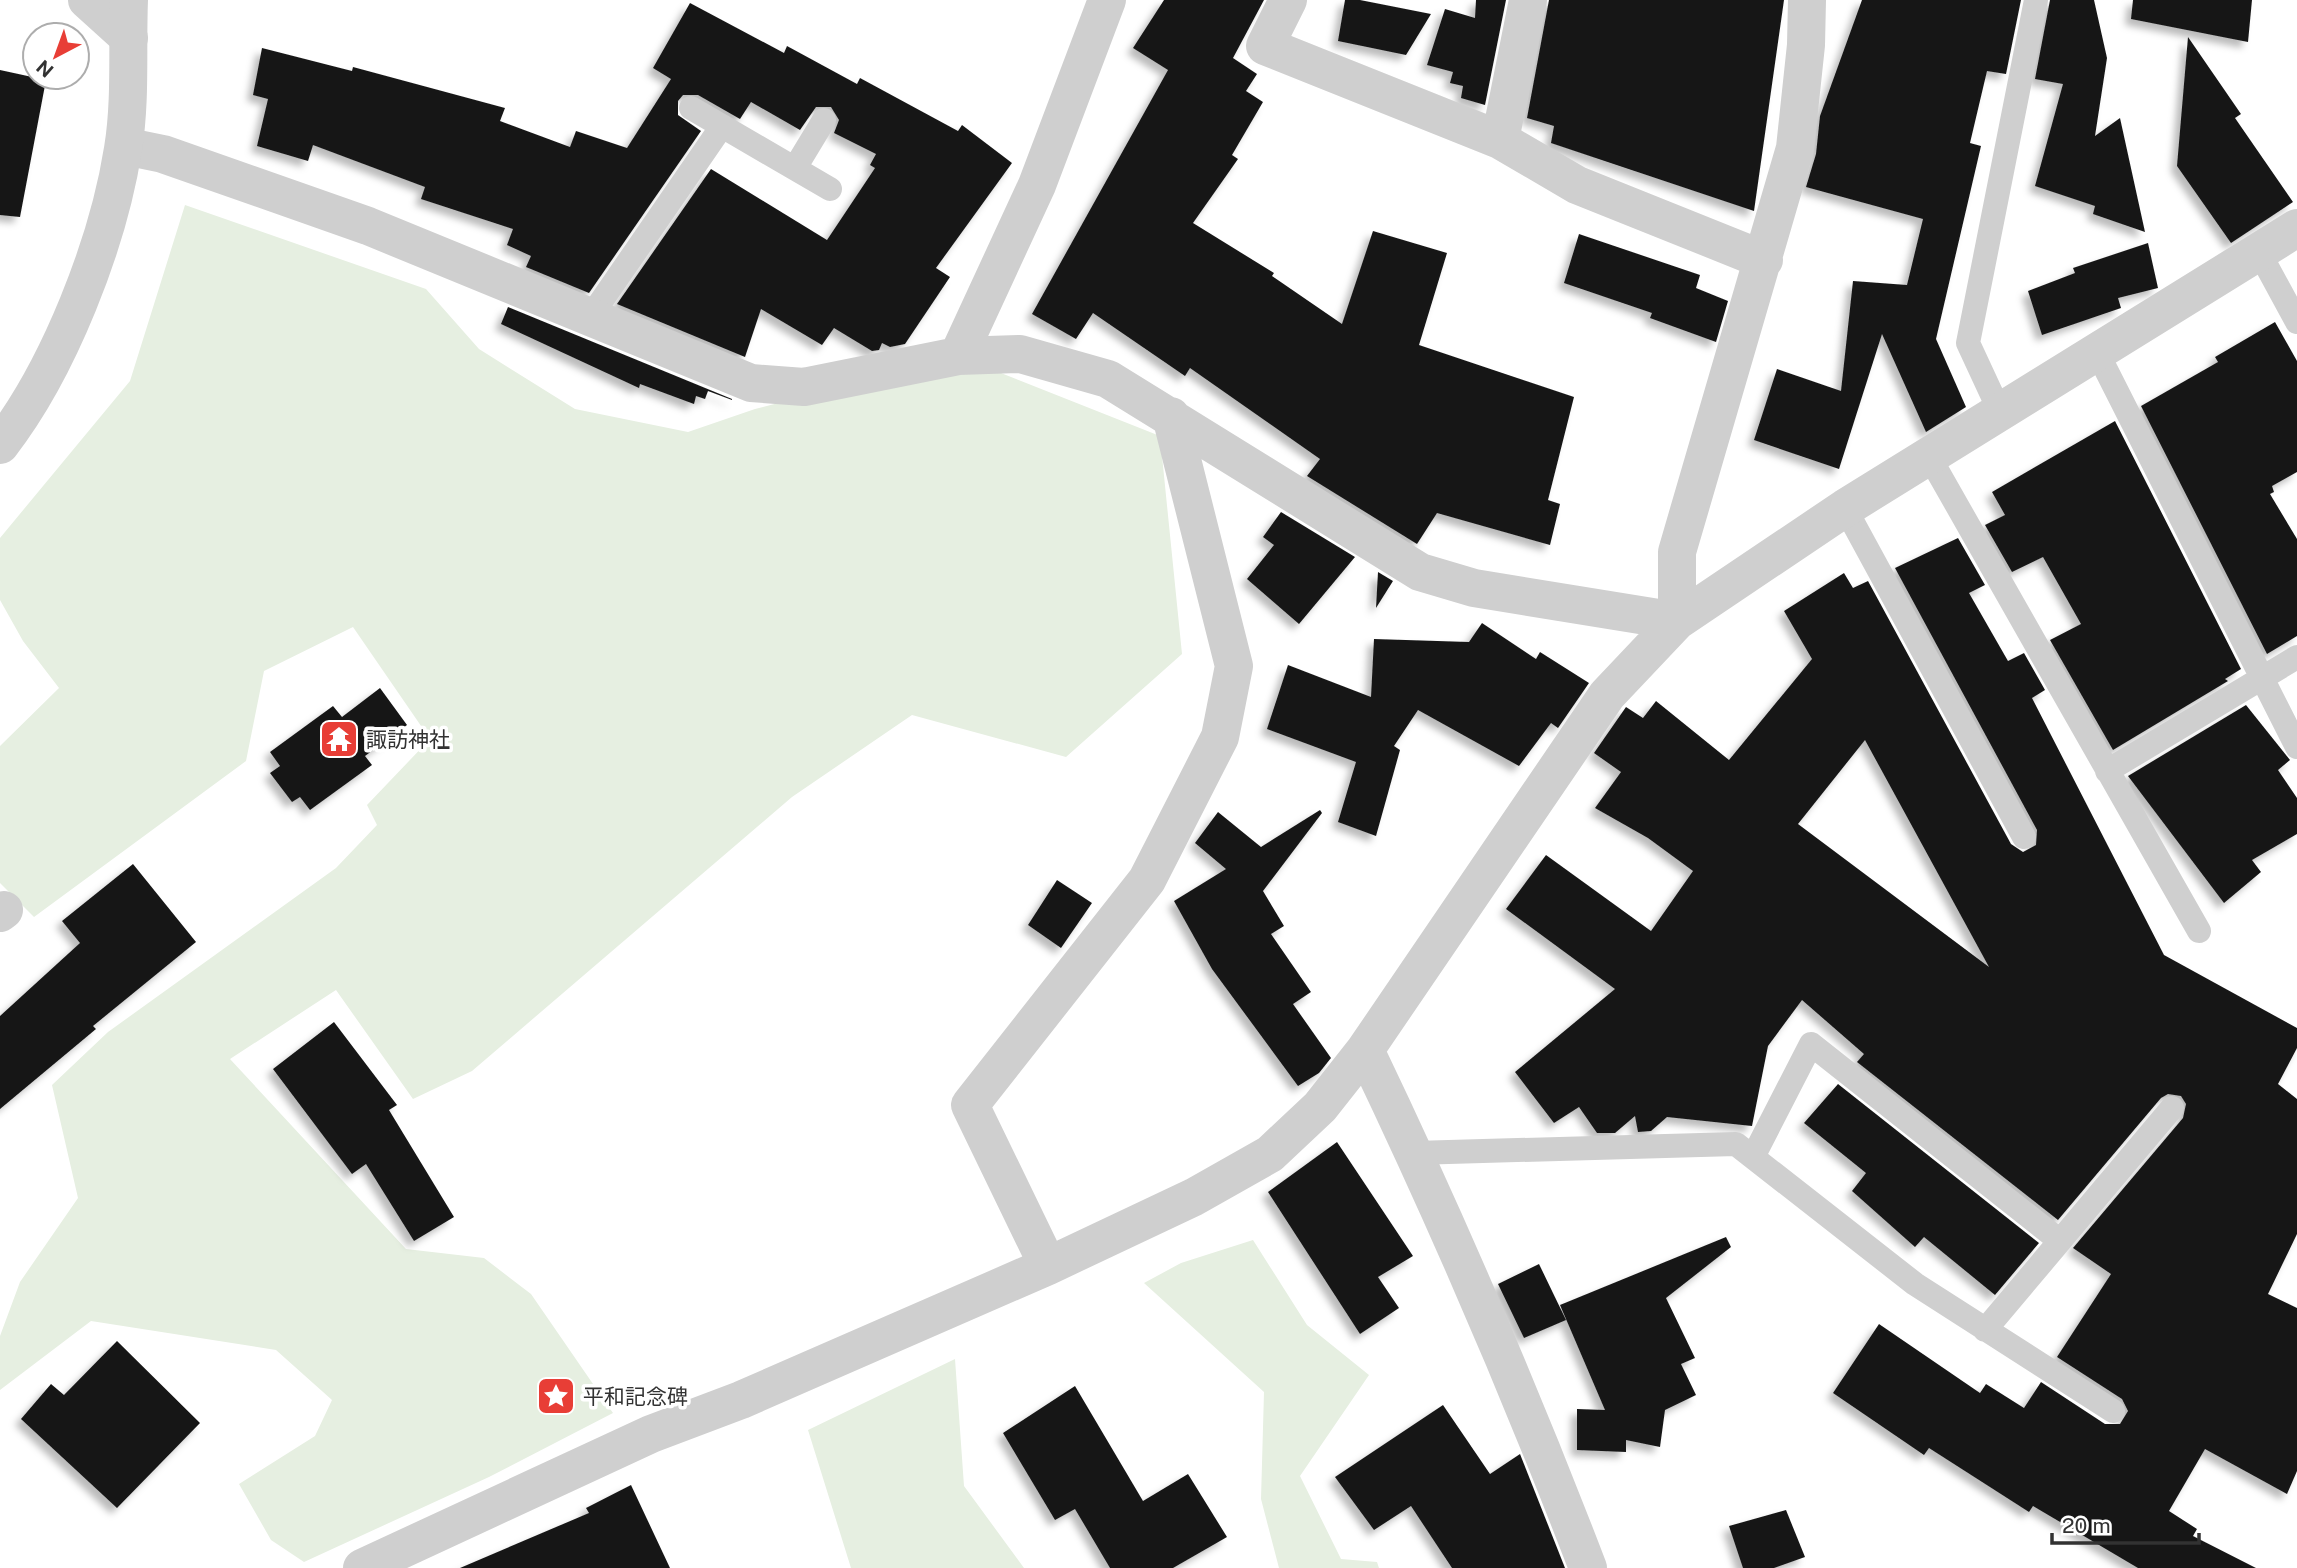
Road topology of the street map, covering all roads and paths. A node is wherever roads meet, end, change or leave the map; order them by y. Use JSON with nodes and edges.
{"nodes":[{"id":1,"x":87,"y":0,"type":"edge"},
{"id":2,"x":129,"y":0,"type":"edge"},
{"id":3,"x":1107,"y":0,"type":"edge"},
{"id":4,"x":1288,"y":0,"type":"edge"},
{"id":5,"x":1528,"y":0,"type":"edge"},
{"id":6,"x":1807,"y":0,"type":"edge"},
{"id":7,"x":2036,"y":0,"type":"edge"},
{"id":8,"x":129,"y":38,"type":"junction"},
{"id":9,"x":691,"y":108,"type":"dead end"},
{"id":10,"x":824,"y":120,"type":"dead end"},
{"id":11,"x":722,"y":126,"type":"junction"},
{"id":12,"x":1500,"y":140,"type":"junction"},
{"id":13,"x":124,"y":146,"type":"junction"},
{"id":14,"x":795,"y":168,"type":"junction"},
{"id":15,"x":830,"y":189,"type":"dead end"},
{"id":16,"x":2297,"y":228,"type":"edge"},
{"id":17,"x":2259,"y":252,"type":"junction"},
{"id":18,"x":1764,"y":260,"type":"junction"},
{"id":19,"x":591,"y":316,"type":"junction"},
{"id":20,"x":2297,"y":322,"type":"edge"},
{"id":21,"x":2097,"y":352,"type":"junction"},
{"id":22,"x":958,"y":356,"type":"junction"},
{"id":23,"x":2000,"y":412,"type":"junction"},
{"id":24,"x":1171,"y":416,"type":"junction"},
{"id":25,"x":0,"y":445,"type":"edge"},
{"id":26,"x":1930,"y":458,"type":"junction"},
{"id":27,"x":1845,"y":508,"type":"junction"},
{"id":28,"x":1678,"y":621,"type":"junction"},
{"id":29,"x":2297,"y":657,"type":"edge"},
{"id":30,"x":2261,"y":678,"type":"junction"},
{"id":31,"x":2297,"y":747,"type":"edge"},
{"id":32,"x":2107,"y":771,"type":"junction"},
{"id":33,"x":2024,"y":837,"type":"dead end"},
{"id":34,"x":2199,"y":931,"type":"dead end"},
{"id":35,"x":1365,"y":1050,"type":"junction"},
{"id":36,"x":2172,"y":1108,"type":"dead end"},
{"id":37,"x":1414,"y":1153,"type":"junction"},
{"id":38,"x":1754,"y":1157,"type":"junction"},
{"id":39,"x":2060,"y":1241,"type":"junction"},
{"id":40,"x":1048,"y":1266,"type":"junction"},
{"id":41,"x":1985,"y":1330,"type":"junction"},
{"id":42,"x":2113,"y":1411,"type":"dead end"},
{"id":43,"x":362,"y":1568,"type":"edge"},
{"id":44,"x":1588,"y":1568,"type":"edge"}],
"edges":[{"from":1,"to":8,"type":"street"},
{"from":2,"to":8,"type":"street"},
{"from":3,"to":22,"type":"street"},
{"from":4,"to":12,"type":"street"},
{"from":5,"to":12,"type":"street"},
{"from":6,"to":18,"type":"street"},
{"from":7,"to":23,"type":"lane"},
{"from":8,"to":13,"type":"street"},
{"from":9,"to":11,"type":"lane"},
{"from":10,"to":14,"type":"lane"},
{"from":11,"to":14,"type":"lane"},
{"from":11,"to":19,"type":"lane"},
{"from":12,"to":18,"type":"street"},
{"from":13,"to":19,"type":"street"},
{"from":13,"to":25,"type":"street"},
{"from":14,"to":15,"type":"lane"},
{"from":16,"to":17,"type":"street"},
{"from":17,"to":20,"type":"lane"},
{"from":17,"to":21,"type":"street"},
{"from":18,"to":28,"type":"street"},
{"from":19,"to":22,"type":"street"},
{"from":21,"to":23,"type":"street"},
{"from":21,"to":30,"type":"lane"},
{"from":22,"to":24,"type":"street"},
{"from":23,"to":26,"type":"street"},
{"from":24,"to":28,"type":"street"},
{"from":24,"to":40,"type":"street"},
{"from":26,"to":27,"type":"street"},
{"from":26,"to":32,"type":"lane"},
{"from":27,"to":28,"type":"street"},
{"from":27,"to":33,"type":"lane"},
{"from":28,"to":35,"type":"street"},
{"from":29,"to":30,"type":"lane"},
{"from":30,"to":31,"type":"lane"},
{"from":30,"to":32,"type":"lane"},
{"from":32,"to":34,"type":"lane"},
{"from":35,"to":37,"type":"street"},
{"from":35,"to":40,"type":"street"},
{"from":36,"to":39,"type":"lane"},
{"from":37,"to":38,"type":"lane"},
{"from":37,"to":44,"type":"street"},
{"from":38,"to":39,"type":"lane"},
{"from":38,"to":41,"type":"lane"},
{"from":39,"to":41,"type":"lane"},
{"from":40,"to":43,"type":"street"},
{"from":41,"to":42,"type":"lane"}]}
